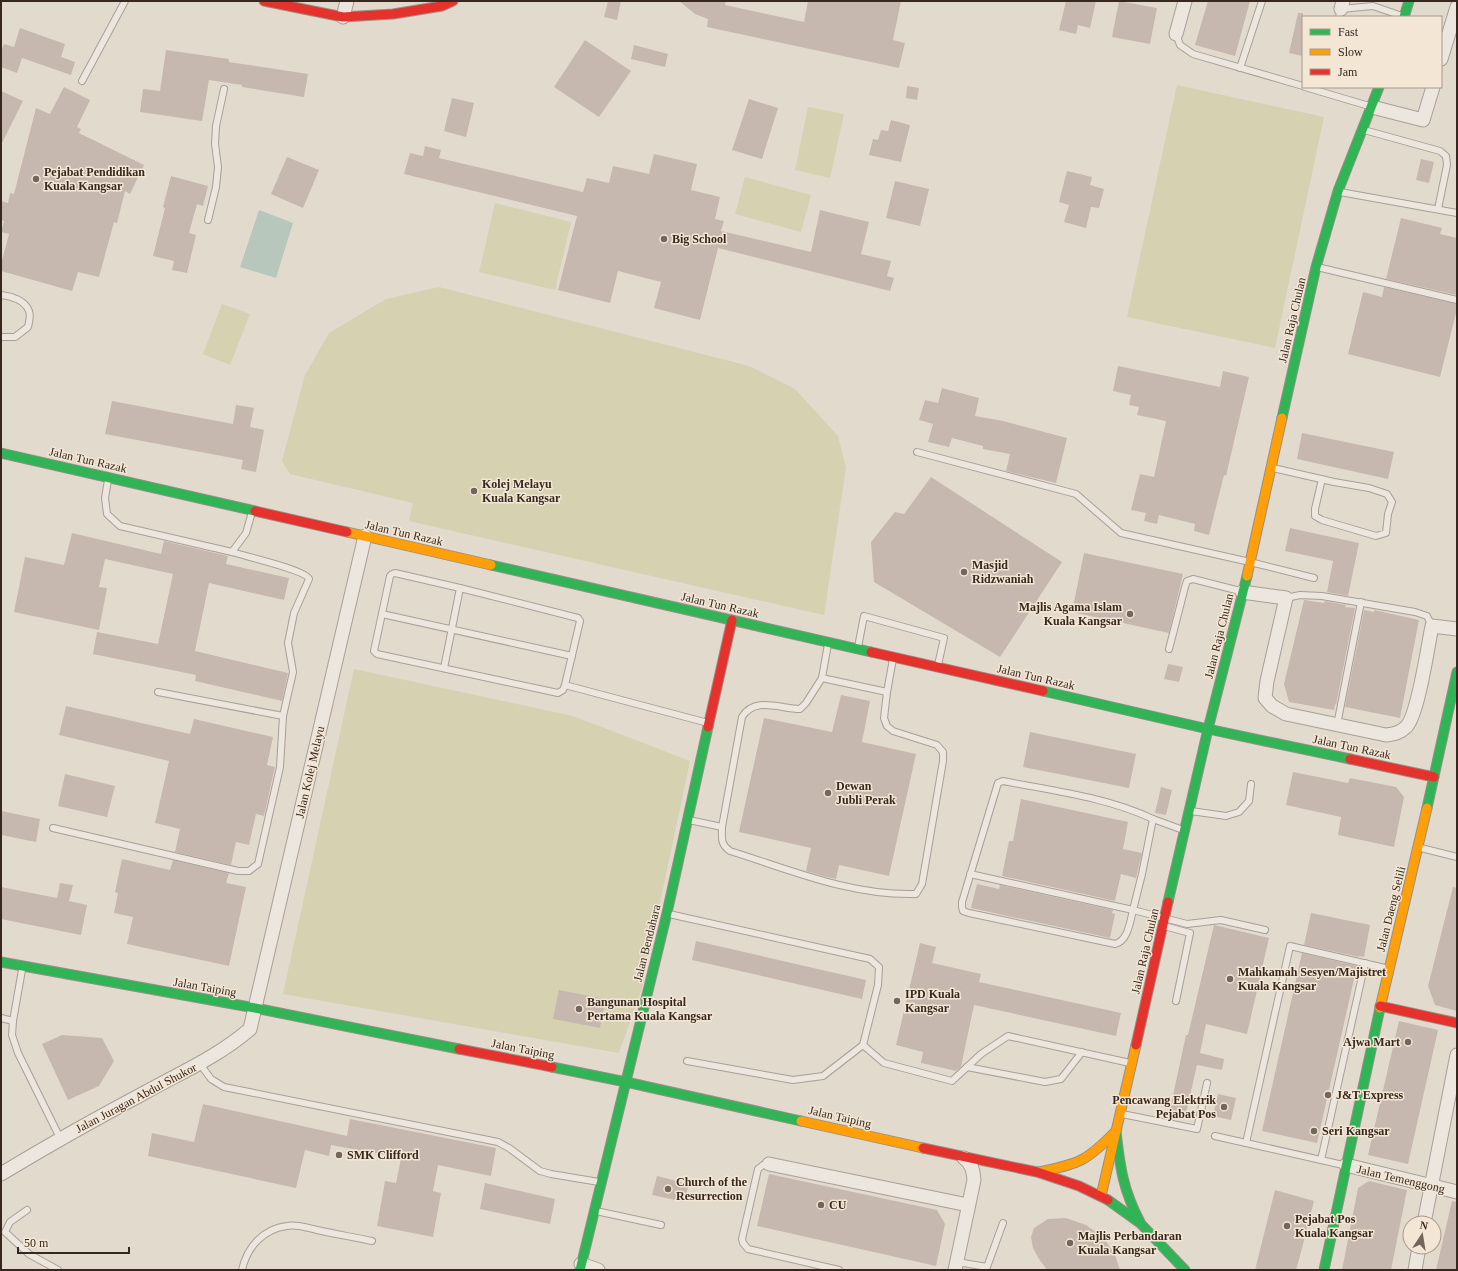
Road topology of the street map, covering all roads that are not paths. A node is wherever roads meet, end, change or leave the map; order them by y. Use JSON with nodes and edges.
{"nodes":[{"id":1,"x":125,"y":1,"type":"edge"},
{"id":2,"x":264,"y":1,"type":"edge"},
{"id":3,"x":347,"y":1,"type":"edge"},
{"id":4,"x":453,"y":1,"type":"edge"},
{"id":5,"x":1185,"y":1,"type":"edge"},
{"id":6,"x":1262,"y":1,"type":"edge"},
{"id":7,"x":1409,"y":1,"type":"edge"},
{"id":8,"x":1457,"y":7,"type":"edge"},
{"id":9,"x":1341,"y":9,"type":"edge"},
{"id":10,"x":1401,"y":16,"type":"edge"},
{"id":11,"x":1404,"y":16,"type":"edge"},
{"id":12,"x":343,"y":17,"type":"junction"},
{"id":13,"x":1176,"y":34,"type":"joint"},
{"id":14,"x":1442,"y":57,"type":"edge"},
{"id":15,"x":1240,"y":68,"type":"junction"},
{"id":16,"x":82,"y":81,"type":"dead end"},
{"id":17,"x":1302,"y":86,"type":"edge"},
{"id":18,"x":1380,"y":88,"type":"edge"},
{"id":19,"x":1433,"y":88,"type":"edge"},
{"id":20,"x":1316,"y":89,"type":"edge"},
{"id":21,"x":224,"y":90,"type":"dead end"},
{"id":22,"x":1372,"y":107,"type":"junction"},
{"id":23,"x":1363,"y":130,"type":"junction"},
{"id":24,"x":1338,"y":191,"type":"junction"},
{"id":25,"x":1438,"y":209,"type":"junction"},
{"id":26,"x":1457,"y":213,"type":"edge"},
{"id":27,"x":208,"y":220,"type":"dead end"},
{"id":28,"x":1316,"y":267,"type":"junction"},
{"id":29,"x":1,"y":295,"type":"edge"},
{"id":30,"x":1457,"y":300,"type":"edge"},
{"id":31,"x":1,"y":337,"type":"edge"},
{"id":32,"x":917,"y":452,"type":"dead end"},
{"id":33,"x":1,"y":453,"type":"edge"},
{"id":34,"x":1271,"y":467,"type":"junction"},
{"id":35,"x":109,"y":478,"type":"junction"},
{"id":36,"x":1322,"y":479,"type":"junction"},
{"id":37,"x":252,"y":510,"type":"junction"},
{"id":38,"x":365,"y":536,"type":"junction"},
{"id":39,"x":232,"y":552,"type":"junction"},
{"id":40,"x":1250,"y":562,"type":"junction"},
{"id":41,"x":1314,"y":578,"type":"dead end"},
{"id":42,"x":460,"y":588,"type":"junction"},
{"id":43,"x":1242,"y":592,"type":"junction"},
{"id":44,"x":1286,"y":598,"type":"junction"},
{"id":45,"x":1361,"y":602,"type":"junction"},
{"id":46,"x":382,"y":614,"type":"junction"},
{"id":47,"x":732,"y":620,"type":"junction"},
{"id":48,"x":1432,"y":626,"type":"junction"},
{"id":49,"x":1457,"y":629,"type":"edge"},
{"id":50,"x":452,"y":630,"type":"junction"},
{"id":51,"x":828,"y":642,"type":"junction"},
{"id":52,"x":857,"y":648,"type":"junction"},
{"id":53,"x":1169,"y":649,"type":"dead end"},
{"id":54,"x":572,"y":656,"type":"junction"},
{"id":55,"x":893,"y":657,"type":"junction"},
{"id":56,"x":938,"y":667,"type":"junction"},
{"id":57,"x":444,"y":668,"type":"junction"},
{"id":58,"x":822,"y":678,"type":"junction"},
{"id":59,"x":1456,"y":678,"type":"edge"},
{"id":60,"x":565,"y":685,"type":"junction"},
{"id":61,"x":158,"y":692,"type":"dead end"},
{"id":62,"x":887,"y":692,"type":"junction"},
{"id":63,"x":283,"y":716,"type":"junction"},
{"id":64,"x":710,"y":724,"type":"junction"},
{"id":65,"x":1337,"y":725,"type":"junction"},
{"id":66,"x":1208,"y":729,"type":"junction"},
{"id":67,"x":1434,"y":777,"type":"junction"},
{"id":68,"x":1251,"y":784,"type":"dead end"},
{"id":69,"x":1189,"y":810,"type":"junction"},
{"id":70,"x":1153,"y":819,"type":"junction"},
{"id":71,"x":689,"y":820,"type":"junction"},
{"id":72,"x":722,"y":827,"type":"junction"},
{"id":73,"x":53,"y":828,"type":"dead end"},
{"id":74,"x":1184,"y":831,"type":"junction"},
{"id":75,"x":1418,"y":847,"type":"junction"},
{"id":76,"x":1457,"y":857,"type":"edge"},
{"id":77,"x":970,"y":874,"type":"junction"},
{"id":78,"x":1133,"y":910,"type":"junction"},
{"id":79,"x":667,"y":913,"type":"junction"},
{"id":80,"x":1164,"y":922,"type":"junction"},
{"id":81,"x":1265,"y":930,"type":"dead end"},
{"id":82,"x":1,"y":962,"type":"edge"},
{"id":83,"x":1365,"y":963,"type":"junction"},
{"id":84,"x":23,"y":966,"type":"junction"},
{"id":85,"x":1388,"y":969,"type":"junction"},
{"id":86,"x":1176,"y":1001,"type":"dead end"},
{"id":87,"x":1380,"y":1006,"type":"junction"},
{"id":88,"x":255,"y":1008,"type":"junction"},
{"id":89,"x":1,"y":1018,"type":"edge"},
{"id":90,"x":13,"y":1020,"type":"junction"},
{"id":91,"x":1457,"y":1023,"type":"edge"},
{"id":92,"x":862,"y":1045,"type":"junction"},
{"id":93,"x":1082,"y":1052,"type":"junction"},
{"id":94,"x":1457,"y":1055,"type":"edge"},
{"id":95,"x":687,"y":1061,"type":"dead end"},
{"id":96,"x":1132,"y":1063,"type":"junction"},
{"id":97,"x":200,"y":1064,"type":"junction"},
{"id":98,"x":966,"y":1067,"type":"junction"},
{"id":99,"x":626,"y":1082,"type":"junction"},
{"id":100,"x":1207,"y":1083,"type":"dead end"},
{"id":101,"x":1120,"y":1113,"type":"junction"},
{"id":102,"x":1116,"y":1131,"type":"junction"},
{"id":103,"x":1215,"y":1136,"type":"dead end"},
{"id":104,"x":60,"y":1138,"type":"junction"},
{"id":105,"x":1246,"y":1143,"type":"junction"},
{"id":106,"x":962,"y":1157,"type":"junction"},
{"id":107,"x":1322,"y":1160,"type":"junction"},
{"id":108,"x":769,"y":1164,"type":"joint"},
{"id":109,"x":999,"y":1165,"type":"junction"},
{"id":110,"x":1346,"y":1166,"type":"junction"},
{"id":111,"x":1037,"y":1172,"type":"junction"},
{"id":112,"x":1,"y":1174,"type":"edge"},
{"id":113,"x":974,"y":1180,"type":"junction"},
{"id":114,"x":601,"y":1182,"type":"junction"},
{"id":115,"x":1432,"y":1186,"type":"junction"},
{"id":116,"x":1457,"y":1192,"type":"edge"},
{"id":117,"x":1101,"y":1196,"type":"junction"},
{"id":118,"x":968,"y":1206,"type":"junction"},
{"id":119,"x":27,"y":1210,"type":"dead end"},
{"id":120,"x":594,"y":1211,"type":"junction"},
{"id":121,"x":1426,"y":1215,"type":"edge"},
{"id":122,"x":1003,"y":1223,"type":"dead end"},
{"id":123,"x":1140,"y":1224,"type":"junction"},
{"id":124,"x":661,"y":1225,"type":"dead end"},
{"id":125,"x":372,"y":1241,"type":"dead end"},
{"id":126,"x":1418,"y":1255,"type":"edge"},
{"id":127,"x":956,"y":1266,"type":"edge"},
{"id":128,"x":580,"y":1267,"type":"edge"},
{"id":129,"x":58,"y":1270,"type":"edge"},
{"id":130,"x":242,"y":1270,"type":"edge"},
{"id":131,"x":598,"y":1270,"type":"edge"},
{"id":132,"x":839,"y":1270,"type":"edge"},
{"id":133,"x":1185,"y":1270,"type":"edge"},
{"id":134,"x":1324,"y":1270,"type":"edge"},
{"id":135,"x":1415,"y":1270,"type":"edge"}],
"edges":[{"from":1,"to":16,"type":"lane"},
{"from":2,"to":12,"type":"main road"},
{"from":3,"to":12,"type":"street"},
{"from":4,"to":12,"type":"main road"},
{"from":5,"to":13,"type":"street"},
{"from":6,"to":15,"type":"lane"},
{"from":7,"to":11,"type":"main road"},
{"from":8,"to":14,"type":"street"},
{"from":9,"to":10,"type":"lane"},
{"from":13,"to":15,"type":"lane"},
{"from":15,"to":17,"type":"lane"},
{"from":18,"to":22,"type":"main road","name":"Jalan Raja Chulan"},
{"from":19,"to":22,"type":"street"},
{"from":20,"to":22,"type":"lane"},
{"from":21,"to":27,"type":"lane"},
{"from":22,"to":23,"type":"main road","name":"Jalan Raja Chulan"},
{"from":23,"to":24,"type":"main road","name":"Jalan Raja Chulan"},
{"from":23,"to":25,"type":"lane"},
{"from":24,"to":25,"type":"lane"},
{"from":24,"to":28,"type":"main road","name":"Jalan Raja Chulan"},
{"from":25,"to":26,"type":"lane"},
{"from":28,"to":30,"type":"lane"},
{"from":28,"to":34,"type":"main road","name":"Jalan Raja Chulan"},
{"from":29,"to":31,"type":"lane"},
{"from":32,"to":40,"type":"lane"},
{"from":33,"to":35,"type":"main road","name":"Jalan Tun Razak"},
{"from":34,"to":36,"type":"lane"},
{"from":34,"to":40,"type":"main road","name":"Jalan Raja Chulan"},
{"from":35,"to":37,"type":"main road","name":"Jalan Tun Razak"},
{"from":35,"to":39,"type":"lane"},
{"from":36,"to":36,"type":"lane"},
{"from":37,"to":38,"type":"main road","name":"Jalan Tun Razak"},
{"from":37,"to":39,"type":"lane"},
{"from":38,"to":47,"type":"main road","name":"Jalan Tun Razak"},
{"from":38,"to":88,"type":"street","name":"Jalan Kolej Melayu"},
{"from":39,"to":63,"type":"lane"},
{"from":40,"to":41,"type":"lane"},
{"from":40,"to":43,"type":"main road","name":"Jalan Raja Chulan"},
{"from":42,"to":46,"type":"lane"},
{"from":42,"to":50,"type":"lane"},
{"from":42,"to":54,"type":"lane"},
{"from":43,"to":44,"type":"street"},
{"from":43,"to":53,"type":"lane"},
{"from":43,"to":66,"type":"main road","name":"Jalan Raja Chulan"},
{"from":44,"to":45,"type":"lane"},
{"from":44,"to":65,"type":"street"},
{"from":45,"to":48,"type":"lane"},
{"from":45,"to":65,"type":"lane"},
{"from":46,"to":50,"type":"lane"},
{"from":46,"to":57,"type":"lane"},
{"from":47,"to":51,"type":"main road","name":"Jalan Tun Razak"},
{"from":47,"to":64,"type":"main road","name":"Jalan Bendahara"},
{"from":48,"to":49,"type":"street"},
{"from":48,"to":65,"type":"street"},
{"from":50,"to":54,"type":"lane"},
{"from":50,"to":57,"type":"lane"},
{"from":51,"to":52,"type":"main road","name":"Jalan Tun Razak"},
{"from":51,"to":58,"type":"lane"},
{"from":52,"to":55,"type":"main road","name":"Jalan Tun Razak"},
{"from":52,"to":56,"type":"lane"},
{"from":54,"to":60,"type":"lane"},
{"from":55,"to":56,"type":"main road","name":"Jalan Tun Razak"},
{"from":55,"to":62,"type":"lane"},
{"from":56,"to":66,"type":"main road","name":"Jalan Tun Razak"},
{"from":57,"to":60,"type":"lane"},
{"from":58,"to":62,"type":"lane"},
{"from":58,"to":72,"type":"lane"},
{"from":59,"to":67,"type":"main road","name":"Jalan Daeng Selili"},
{"from":60,"to":64,"type":"lane"},
{"from":61,"to":63,"type":"lane"},
{"from":62,"to":72,"type":"lane"},
{"from":63,"to":73,"type":"lane"},
{"from":64,"to":71,"type":"main road","name":"Jalan Bendahara"},
{"from":66,"to":67,"type":"main road","name":"Jalan Tun Razak"},
{"from":66,"to":69,"type":"main road","name":"Jalan Raja Chulan"},
{"from":67,"to":75,"type":"main road","name":"Jalan Daeng Selili"},
{"from":68,"to":69,"type":"lane"},
{"from":69,"to":74,"type":"main road","name":"Jalan Raja Chulan"},
{"from":70,"to":74,"type":"lane"},
{"from":70,"to":77,"type":"lane"},
{"from":70,"to":78,"type":"lane"},
{"from":71,"to":72,"type":"lane"},
{"from":71,"to":79,"type":"main road","name":"Jalan Bendahara"},
{"from":74,"to":80,"type":"main road","name":"Jalan Raja Chulan"},
{"from":75,"to":76,"type":"lane"},
{"from":75,"to":85,"type":"main road","name":"Jalan Daeng Selili"},
{"from":77,"to":78,"type":"lane"},
{"from":77,"to":78,"type":"lane"},
{"from":78,"to":80,"type":"lane"},
{"from":79,"to":92,"type":"lane"},
{"from":79,"to":99,"type":"main road","name":"Jalan Bendahara"},
{"from":80,"to":81,"type":"lane"},
{"from":80,"to":86,"type":"lane"},
{"from":80,"to":96,"type":"main road","name":"Jalan Raja Chulan"},
{"from":82,"to":84,"type":"main road","name":"Jalan Taiping"},
{"from":83,"to":85,"type":"lane"},
{"from":83,"to":105,"type":"lane"},
{"from":83,"to":107,"type":"lane"},
{"from":84,"to":88,"type":"main road","name":"Jalan Taiping"},
{"from":84,"to":90,"type":"lane"},
{"from":85,"to":87,"type":"main road","name":"Jalan Daeng Selili"},
{"from":87,"to":91,"type":"main road"},
{"from":87,"to":110,"type":"main road","name":"Jalan Daeng Selili"},
{"from":88,"to":97,"type":"street","name":"Jalan Juragan Abdul Shukor"},
{"from":88,"to":99,"type":"main road","name":"Jalan Taiping"},
{"from":89,"to":90,"type":"lane"},
{"from":90,"to":104,"type":"lane"},
{"from":92,"to":95,"type":"lane"},
{"from":92,"to":98,"type":"lane"},
{"from":93,"to":96,"type":"lane"},
{"from":93,"to":98,"type":"lane"},
{"from":93,"to":98,"type":"lane"},
{"from":94,"to":115,"type":"street"},
{"from":96,"to":101,"type":"main road","name":"Jalan Raja Chulan"},
{"from":97,"to":104,"type":"street","name":"Jalan Juragan Abdul Shukor"},
{"from":97,"to":114,"type":"lane"},
{"from":99,"to":106,"type":"main road","name":"Jalan Taiping"},
{"from":99,"to":114,"type":"main road","name":"Jalan Bendahara"},
{"from":100,"to":101,"type":"lane"},
{"from":101,"to":102,"type":"main road","name":"Jalan Raja Chulan"},
{"from":102,"to":111,"type":"main road"},
{"from":102,"to":117,"type":"main road","name":"Jalan Raja Chulan"},
{"from":102,"to":123,"type":"main road"},
{"from":103,"to":105,"type":"lane"},
{"from":104,"to":112,"type":"street","name":"Jalan Juragan Abdul Shukor"},
{"from":105,"to":107,"type":"lane"},
{"from":106,"to":109,"type":"main road","name":"Jalan Taiping"},
{"from":106,"to":113,"type":"street"},
{"from":107,"to":110,"type":"lane"},
{"from":108,"to":118,"type":"street"},
{"from":108,"to":132,"type":"lane"},
{"from":109,"to":111,"type":"main road","name":"Jalan Taiping"},
{"from":109,"to":113,"type":"street"},
{"from":110,"to":115,"type":"street","name":"Jalan Temenggong"},
{"from":110,"to":134,"type":"main road","name":"Jalan Daeng Selili"},
{"from":111,"to":117,"type":"main road"},
{"from":113,"to":118,"type":"street"},
{"from":114,"to":120,"type":"main road","name":"Jalan Bendahara"},
{"from":115,"to":116,"type":"street","name":"Jalan Temenggong"},
{"from":115,"to":121,"type":"street"},
{"from":117,"to":123,"type":"main road"},
{"from":118,"to":127,"type":"street"},
{"from":119,"to":129,"type":"lane"},
{"from":120,"to":124,"type":"lane"},
{"from":120,"to":128,"type":"main road","name":"Jalan Bendahara"},
{"from":122,"to":127,"type":"lane"},
{"from":123,"to":133,"type":"main road"},
{"from":125,"to":130,"type":"lane"},
{"from":126,"to":135,"type":"street"},
{"from":128,"to":131,"type":"street"}]}
